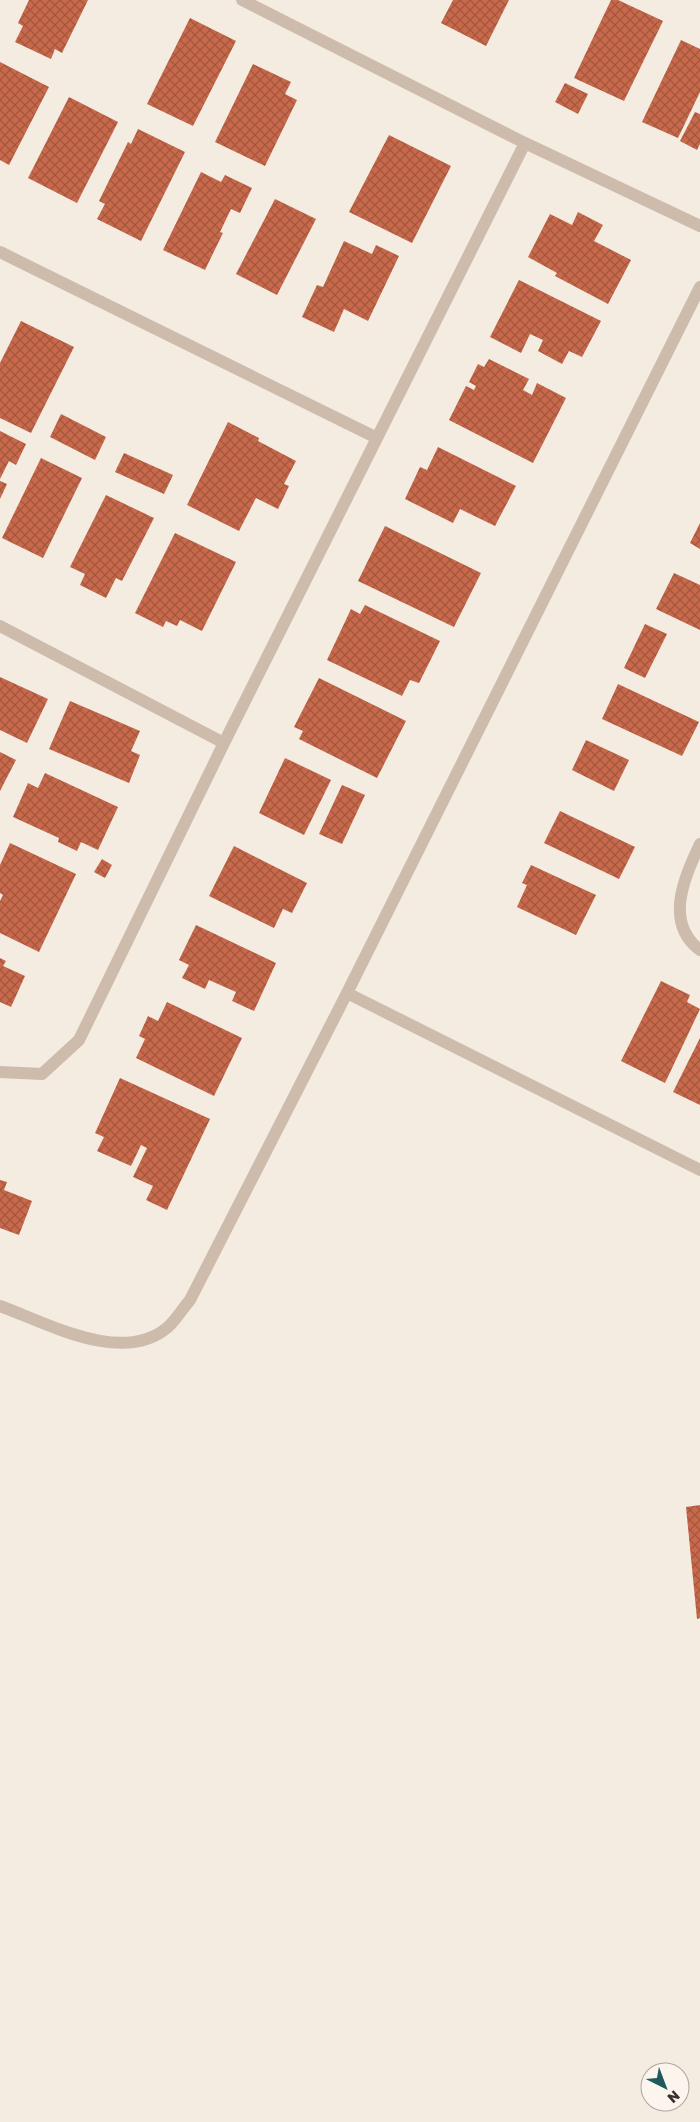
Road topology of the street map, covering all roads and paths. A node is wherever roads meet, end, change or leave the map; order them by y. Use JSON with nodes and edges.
{"nodes":[{"id":1,"x":242,"y":0,"type":"edge"},
{"id":2,"x":526,"y":143,"type":"junction"},
{"id":3,"x":700,"y":226,"type":"edge"},
{"id":4,"x":0,"y":252,"type":"edge"},
{"id":5,"x":700,"y":287,"type":"edge"},
{"id":6,"x":377,"y":438,"type":"junction"},
{"id":7,"x":0,"y":626,"type":"edge"},
{"id":8,"x":224,"y":743,"type":"junction"},
{"id":9,"x":700,"y":844,"type":"edge"},
{"id":10,"x":700,"y":950,"type":"edge"},
{"id":11,"x":347,"y":993,"type":"junction"},
{"id":12,"x":0,"y":1072,"type":"edge"},
{"id":13,"x":700,"y":1170,"type":"edge"},
{"id":14,"x":0,"y":1306,"type":"edge"}],
"edges":[{"from":1,"to":2,"type":"street"},
{"from":2,"to":3,"type":"street"},
{"from":2,"to":6,"type":"street"},
{"from":4,"to":6,"type":"street"},
{"from":5,"to":11,"type":"street"},
{"from":6,"to":8,"type":"street"},
{"from":7,"to":8,"type":"street"},
{"from":8,"to":12,"type":"street"},
{"from":9,"to":10,"type":"street"},
{"from":11,"to":13,"type":"street"},
{"from":11,"to":14,"type":"street"}]}
